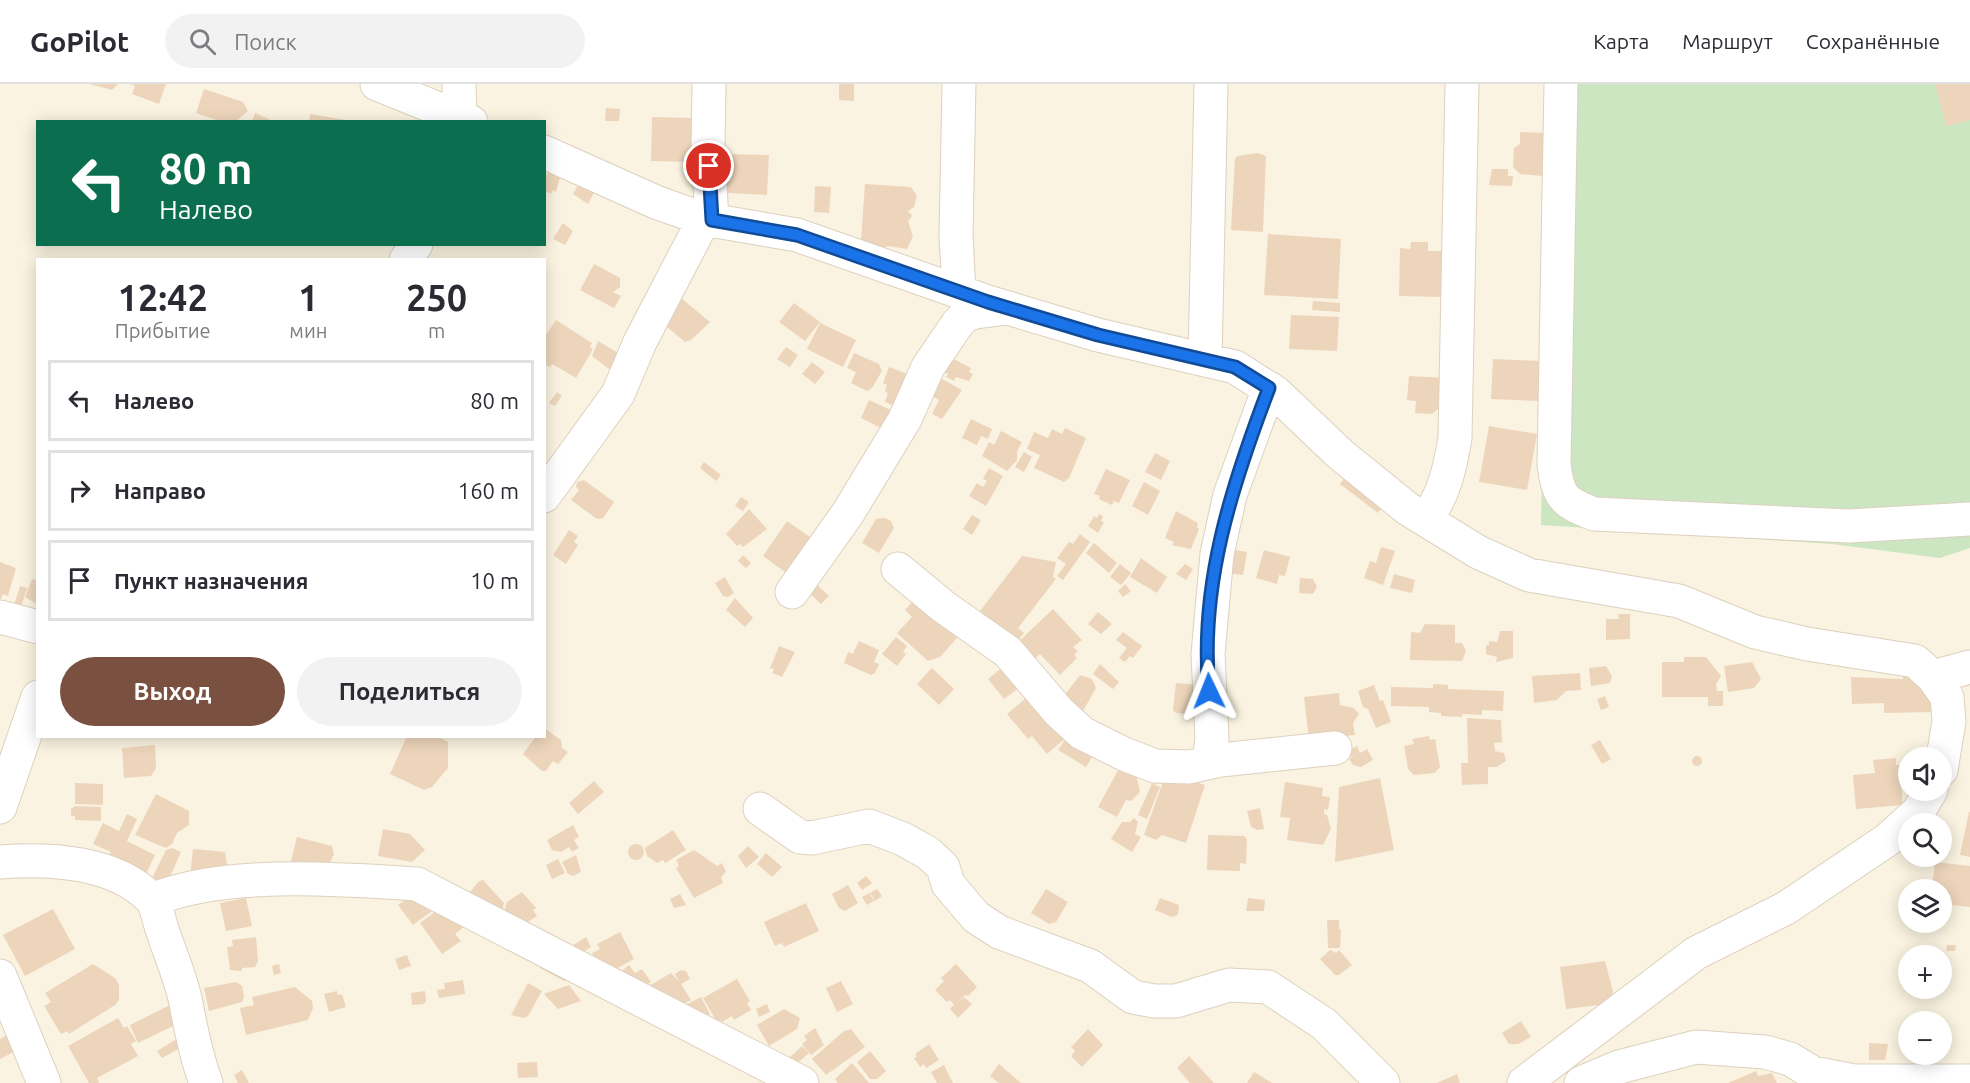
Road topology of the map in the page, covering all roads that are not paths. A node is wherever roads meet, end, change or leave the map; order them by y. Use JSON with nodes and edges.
{"nodes":[{"id":1,"x":377,"y":84,"type":"edge"},
{"id":2,"x":459,"y":84,"type":"edge"},
{"id":3,"x":709,"y":84,"type":"edge"},
{"id":4,"x":959,"y":84,"type":"edge"},
{"id":5,"x":1211,"y":84,"type":"edge"},
{"id":6,"x":1462,"y":84,"type":"edge"},
{"id":7,"x":1561,"y":84,"type":"edge"},
{"id":8,"x":466,"y":119,"type":"edge"},
{"id":9,"x":546,"y":153,"type":"edge"},
{"id":10,"x":708,"y":220,"type":"junction"},
{"id":11,"x":959,"y":291,"type":"junction"},
{"id":12,"x":1009,"y":308,"type":"junction"},
{"id":13,"x":1205,"y":358,"type":"junction"},
{"id":14,"x":1269,"y":388,"type":"junction"},
{"id":15,"x":546,"y":493,"type":"edge"},
{"id":16,"x":1970,"y":519,"type":"edge"},
{"id":17,"x":1426,"y":520,"type":"junction"},
{"id":18,"x":898,"y":569,"type":"dead end"},
{"id":19,"x":792,"y":592,"type":"dead end"},
{"id":20,"x":0,"y":617,"type":"edge"},
{"id":21,"x":36,"y":626,"type":"edge"},
{"id":22,"x":1970,"y":667,"type":"edge"},
{"id":23,"x":1933,"y":677,"type":"junction"},
{"id":24,"x":36,"y":703,"type":"edge"},
{"id":25,"x":1945,"y":747,"type":"edge"},
{"id":26,"x":1335,"y":748,"type":"dead end"},
{"id":27,"x":1209,"y":762,"type":"junction"},
{"id":28,"x":1924,"y":801,"type":"edge"},
{"id":29,"x":0,"y":807,"type":"edge"},
{"id":30,"x":760,"y":809,"type":"dead end"},
{"id":31,"x":0,"y":862,"type":"edge"},
{"id":32,"x":152,"y":900,"type":"junction"},
{"id":33,"x":0,"y":976,"type":"edge"},
{"id":34,"x":1970,"y":1081,"type":"edge"},
{"id":35,"x":44,"y":1083,"type":"edge"},
{"id":36,"x":206,"y":1083,"type":"edge"},
{"id":37,"x":802,"y":1083,"type":"edge"},
{"id":38,"x":1383,"y":1083,"type":"edge"},
{"id":39,"x":1524,"y":1083,"type":"edge"},
{"id":40,"x":1581,"y":1083,"type":"edge"}],
"edges":[{"from":1,"to":8,"type":"street"},
{"from":2,"to":8,"type":"street"},
{"from":3,"to":10,"type":"street"},
{"from":4,"to":11,"type":"street"},
{"from":5,"to":13,"type":"street"},
{"from":6,"to":17,"type":"street"},
{"from":7,"to":16,"type":"street"},
{"from":9,"to":10,"type":"street"},
{"from":10,"to":11,"type":"street"},
{"from":10,"to":15,"type":"street"},
{"from":11,"to":12,"type":"street"},
{"from":12,"to":13,"type":"street"},
{"from":12,"to":19,"type":"street"},
{"from":13,"to":14,"type":"street"},
{"from":14,"to":17,"type":"street"},
{"from":14,"to":27,"type":"street"},
{"from":17,"to":23,"type":"street"},
{"from":18,"to":27,"type":"street"},
{"from":20,"to":21,"type":"street"},
{"from":22,"to":23,"type":"street"},
{"from":23,"to":25,"type":"street"},
{"from":24,"to":29,"type":"street"},
{"from":26,"to":27,"type":"street"},
{"from":28,"to":39,"type":"street"},
{"from":30,"to":38,"type":"street"},
{"from":31,"to":32,"type":"street"},
{"from":32,"to":36,"type":"street"},
{"from":32,"to":37,"type":"street"},
{"from":33,"to":35,"type":"street"},
{"from":34,"to":40,"type":"street"}]}
